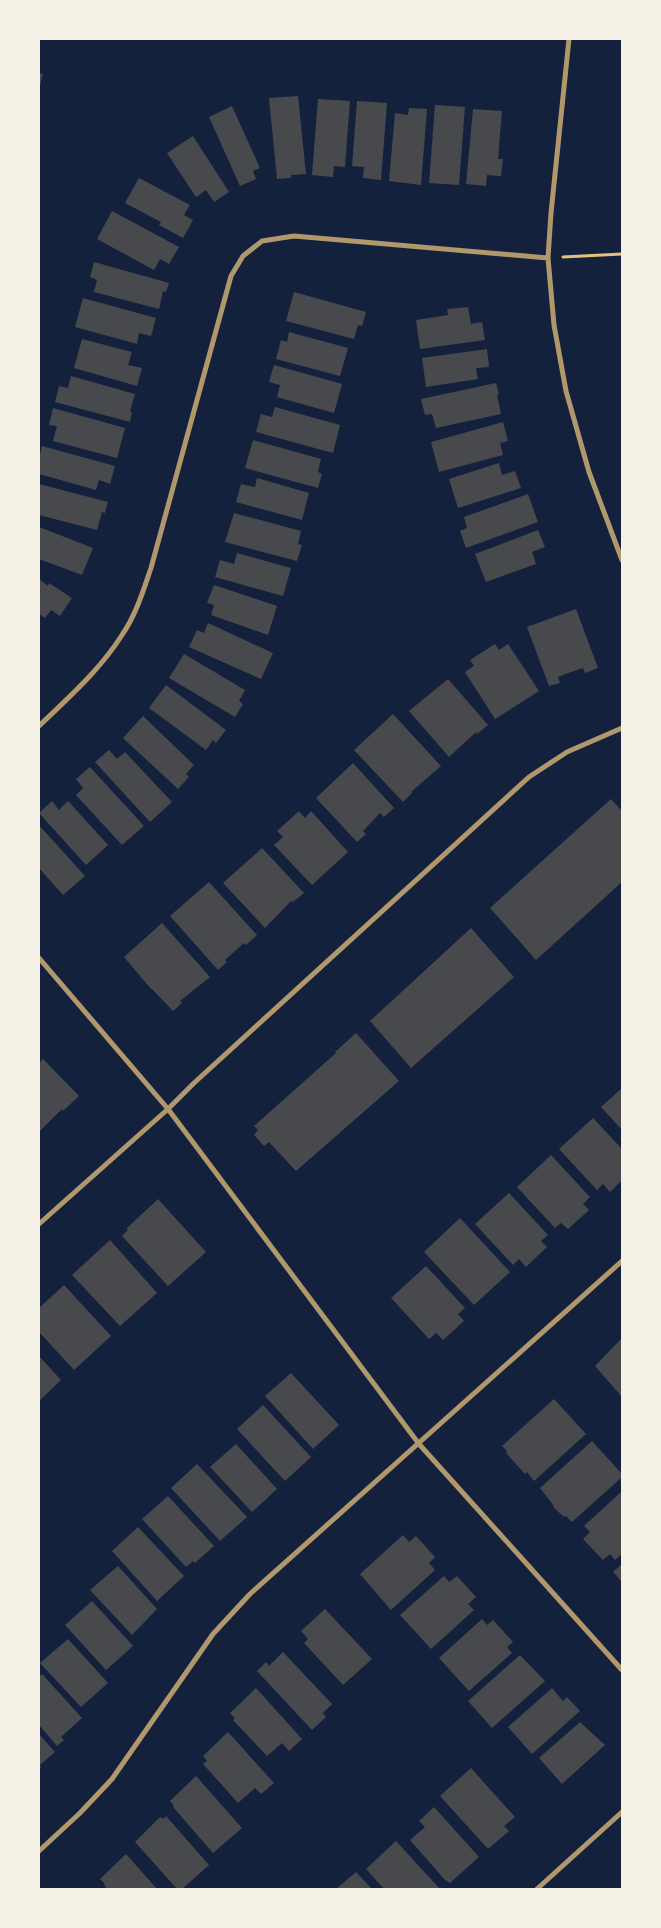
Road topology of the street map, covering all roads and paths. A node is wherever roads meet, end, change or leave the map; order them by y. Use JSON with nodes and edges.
{"nodes":[{"id":1,"x":570,"y":39,"type":"edge"},
{"id":2,"x":622,"y":254,"type":"edge"},
{"id":3,"x":548,"y":258,"type":"junction"},
{"id":4,"x":622,"y":560,"type":"edge"},
{"id":5,"x":39,"y":726,"type":"edge"},
{"id":6,"x":622,"y":728,"type":"edge"},
{"id":7,"x":39,"y":958,"type":"edge"},
{"id":8,"x":168,"y":1109,"type":"junction"},
{"id":9,"x":39,"y":1224,"type":"edge"},
{"id":10,"x":622,"y":1262,"type":"edge"},
{"id":11,"x":419,"y":1444,"type":"junction"},
{"id":12,"x":622,"y":1670,"type":"edge"},
{"id":13,"x":622,"y":1812,"type":"edge"},
{"id":14,"x":39,"y":1851,"type":"edge"},
{"id":15,"x":537,"y":1889,"type":"edge"}],
"edges":[{"from":1,"to":3,"type":"street"},
{"from":2,"to":3,"type":"path"},
{"from":3,"to":4,"type":"street"},
{"from":3,"to":5,"type":"street"},
{"from":6,"to":8,"type":"street"},
{"from":7,"to":8,"type":"street"},
{"from":8,"to":9,"type":"street"},
{"from":8,"to":11,"type":"street"},
{"from":10,"to":11,"type":"street"},
{"from":11,"to":12,"type":"street"},
{"from":11,"to":14,"type":"street"},
{"from":13,"to":15,"type":"street"}]}
